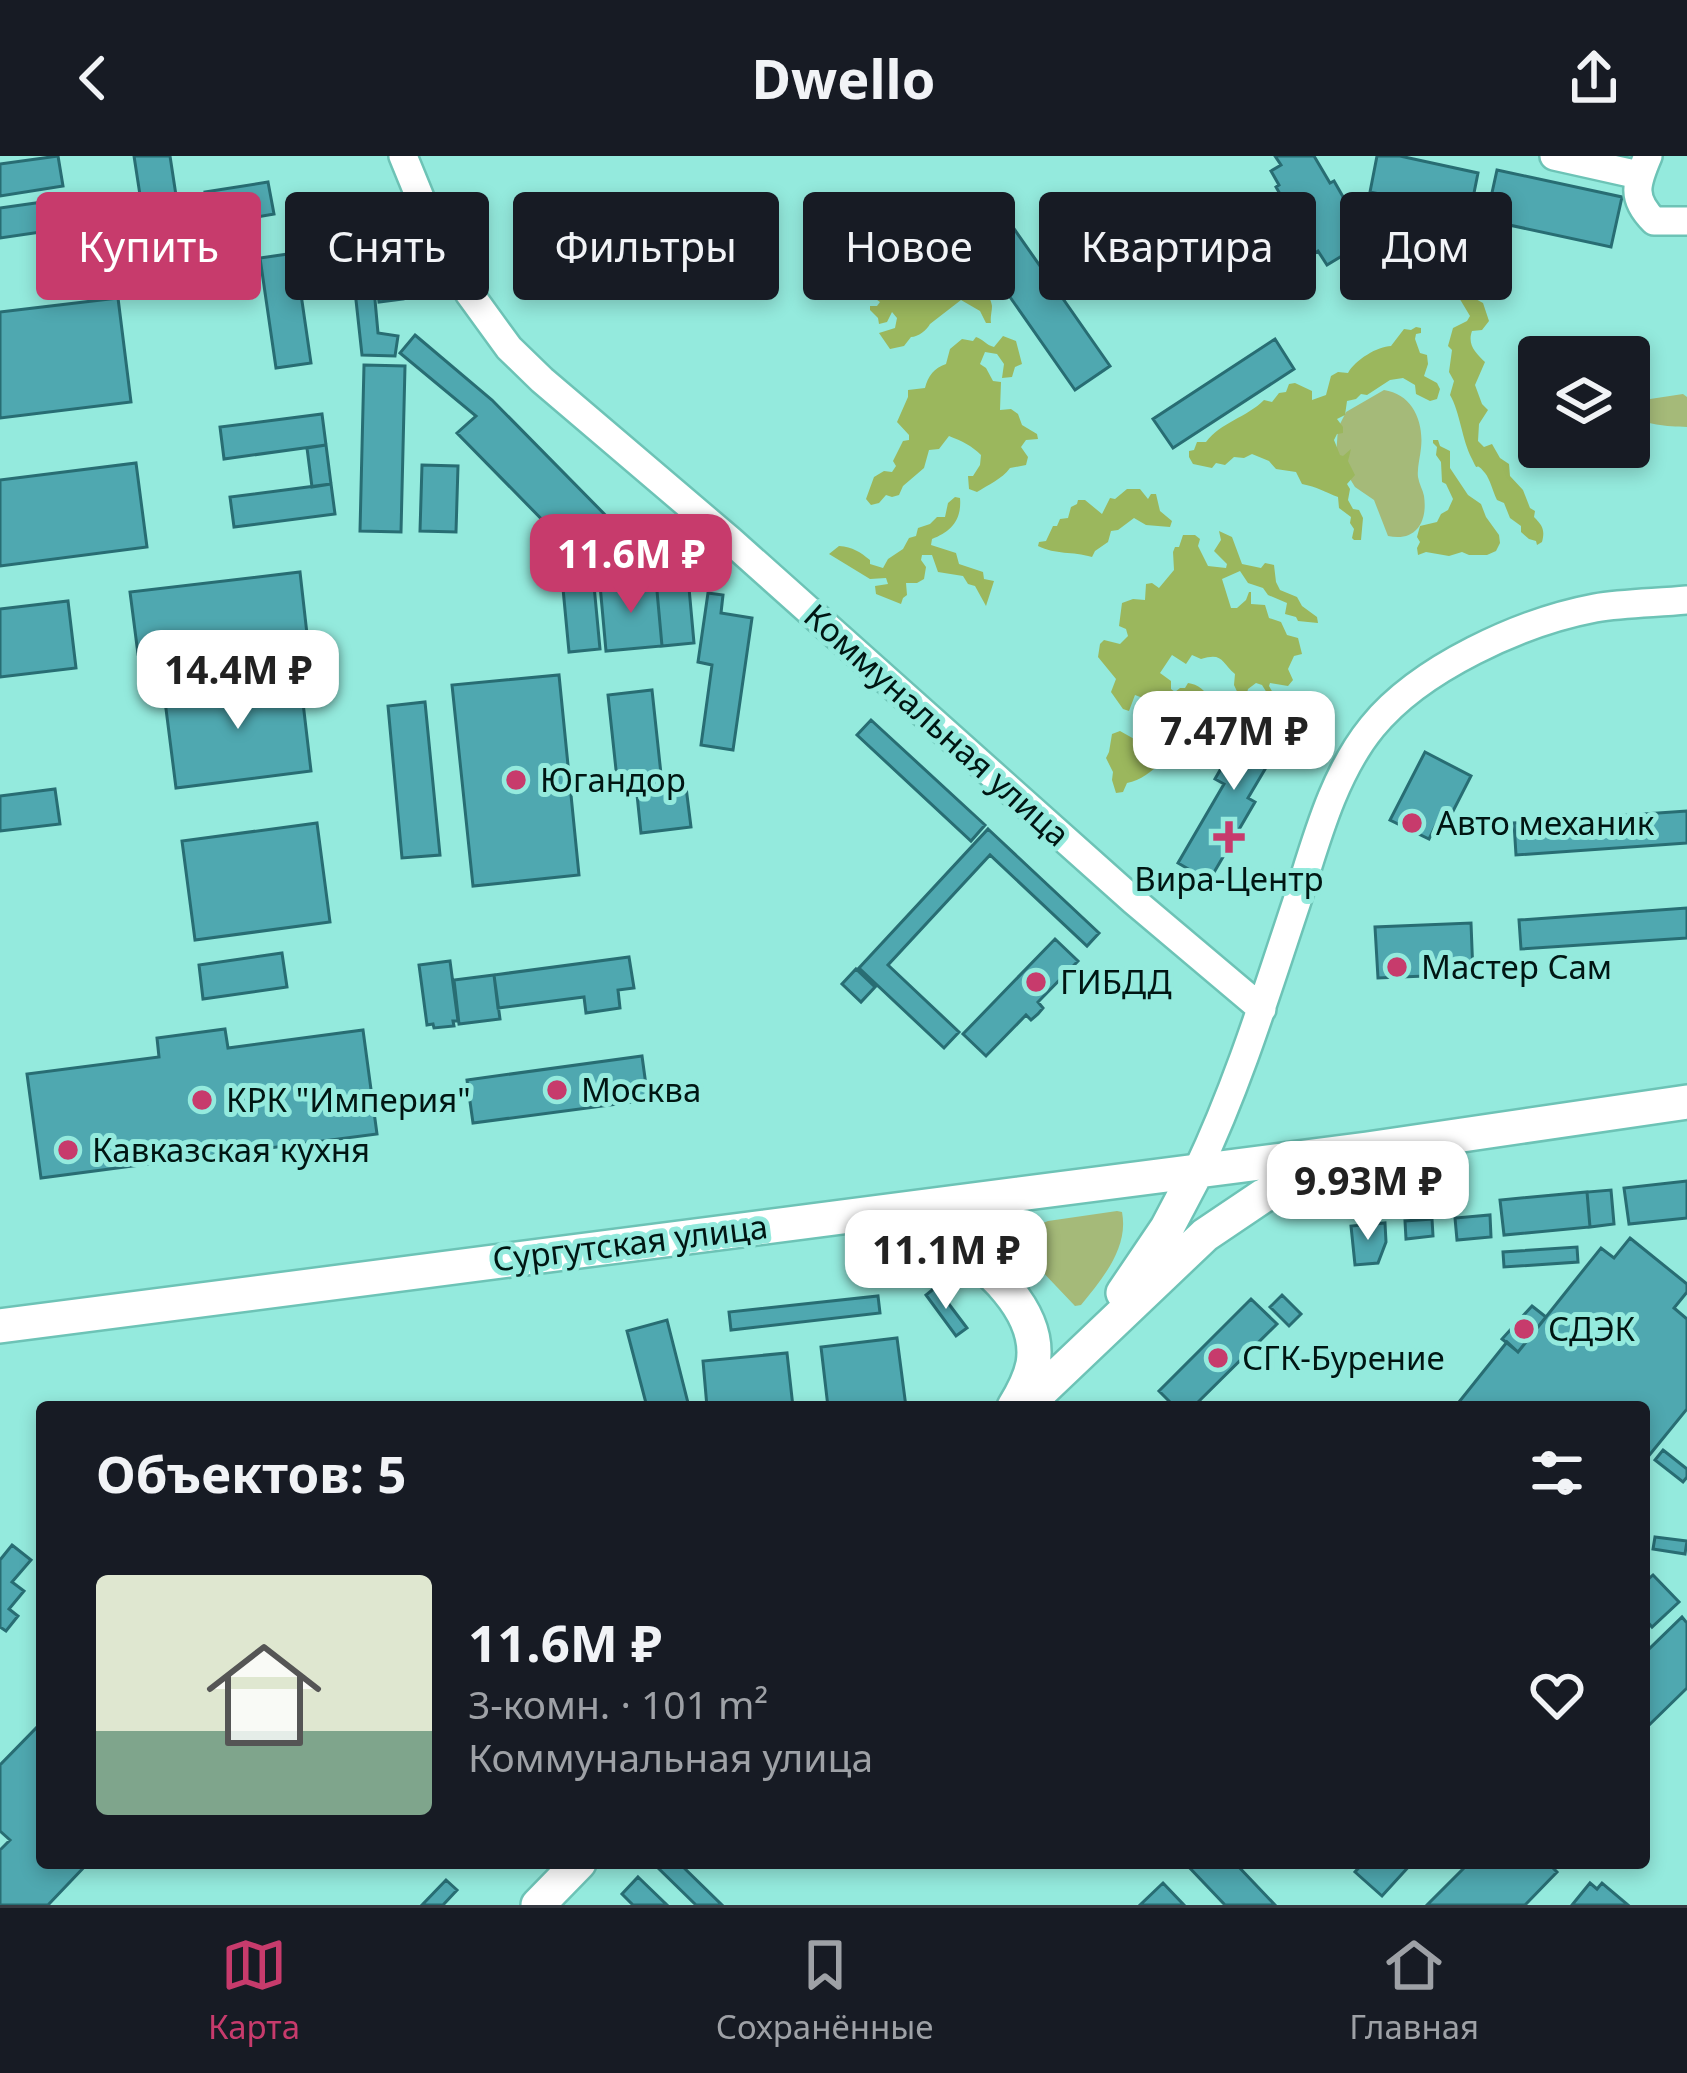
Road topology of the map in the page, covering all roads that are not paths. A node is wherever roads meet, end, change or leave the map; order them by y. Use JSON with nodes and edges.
{"nodes":[{"id":1,"x":403,"y":156,"type":"edge"},
{"id":2,"x":1554,"y":156,"type":"edge"},
{"id":3,"x":1644,"y":166,"type":"edge"},
{"id":4,"x":1687,"y":221,"type":"edge"},
{"id":5,"x":1687,"y":600,"type":"edge"},
{"id":6,"x":1262,"y":1009,"type":"junction"},
{"id":7,"x":1687,"y":1102,"type":"edge"},
{"id":8,"x":1367,"y":1149,"type":"junction"},
{"id":9,"x":1197,"y":1172,"type":"junction"},
{"id":10,"x":858,"y":1213,"type":"junction"},
{"id":11,"x":0,"y":1326,"type":"edge"},
{"id":12,"x":1026,"y":1401,"type":"edge"},
{"id":13,"x":1027,"y":1401,"type":"edge"},
{"id":14,"x":1027,"y":1401,"type":"edge"},
{"id":15,"x":573,"y":1869,"type":"edge"},
{"id":16,"x":538,"y":1905,"type":"edge"}],
"edges":[{"from":1,"to":6,"type":"street","name":"Коммунальная улица"},
{"from":2,"to":3,"type":"street"},
{"from":3,"to":4,"type":"street"},
{"from":5,"to":6,"type":"street"},
{"from":6,"to":9,"type":"street"},
{"from":7,"to":8,"type":"main road","name":"Сургутская улица"},
{"from":8,"to":9,"type":"main road","name":"Сургутская улица"},
{"from":8,"to":14,"type":"main road"},
{"from":9,"to":10,"type":"main road","name":"Сургутская улица"},
{"from":9,"to":13,"type":"main road"},
{"from":10,"to":11,"type":"main road","name":"Сургутская улица"},
{"from":10,"to":12,"type":"main road"},
{"from":15,"to":16,"type":"main road"}]}
